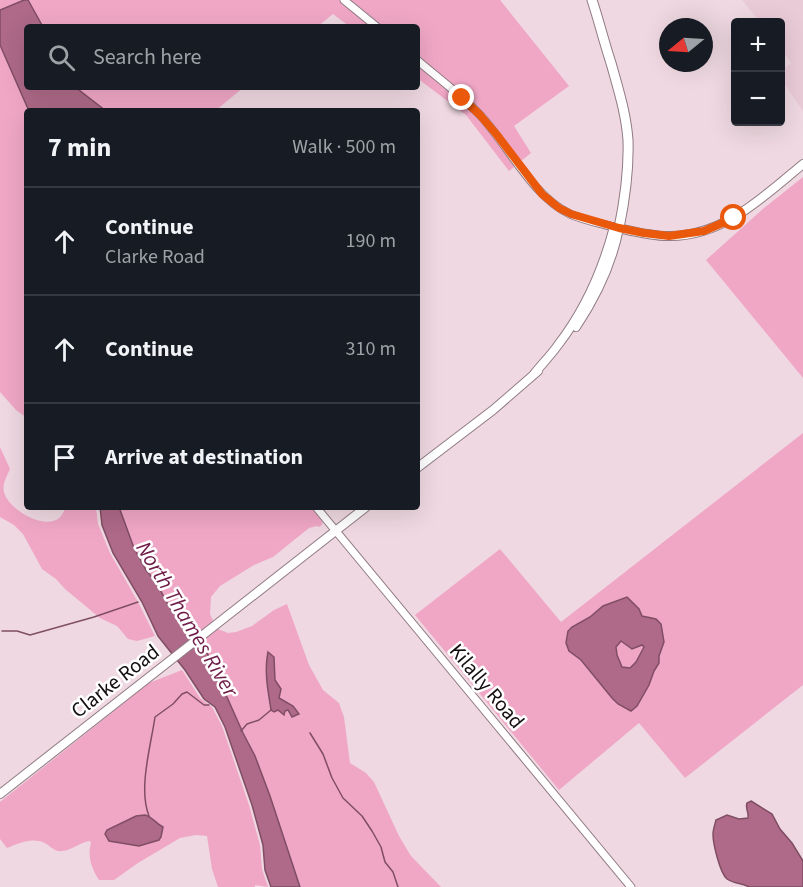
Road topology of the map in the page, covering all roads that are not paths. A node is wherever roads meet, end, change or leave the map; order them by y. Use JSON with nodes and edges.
{"nodes":[{"id":1,"x":344,"y":0,"type":"edge"},
{"id":2,"x":592,"y":0,"type":"edge"},
{"id":3,"x":373,"y":24,"type":"edge"},
{"id":4,"x":420,"y":63,"type":"edge"},
{"id":5,"x":803,"y":164,"type":"edge"},
{"id":6,"x":617,"y":227,"type":"junction"},
{"id":7,"x":420,"y":466,"type":"edge"},
{"id":8,"x":319,"y":510,"type":"edge"},
{"id":9,"x":362,"y":510,"type":"edge"},
{"id":10,"x":336,"y":530,"type":"junction"},
{"id":11,"x":0,"y":794,"type":"edge"},
{"id":12,"x":631,"y":887,"type":"edge"}],
"edges":[{"from":1,"to":3,"type":"street"},
{"from":2,"to":6,"type":"highway"},
{"from":4,"to":6,"type":"street"},
{"from":5,"to":6,"type":"main road"},
{"from":6,"to":7,"type":"main road"},
{"from":8,"to":10,"type":"street","name":"Kilally Road"},
{"from":9,"to":10,"type":"main road","name":"Clarke Road"},
{"from":10,"to":11,"type":"main road","name":"Clarke Road"},
{"from":10,"to":12,"type":"street","name":"Kilally Road"}]}
